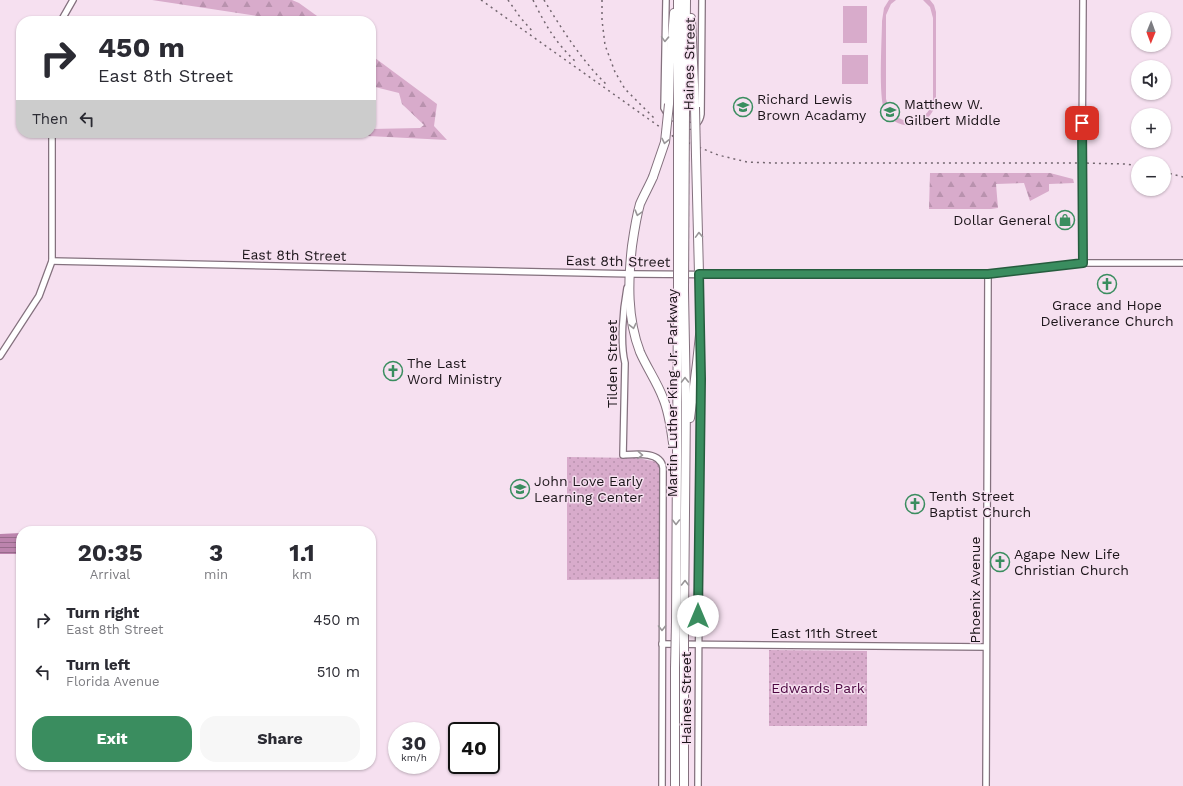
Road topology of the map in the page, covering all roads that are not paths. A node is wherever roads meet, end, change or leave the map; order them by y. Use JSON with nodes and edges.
{"nodes":[{"id":1,"x":73,"y":0,"type":"edge"},
{"id":2,"x":666,"y":0,"type":"edge"},
{"id":3,"x":678,"y":0,"type":"edge"},
{"id":4,"x":686,"y":0,"type":"edge"},
{"id":5,"x":690,"y":0,"type":"edge"},
{"id":6,"x":702,"y":0,"type":"edge"},
{"id":7,"x":1083,"y":0,"type":"edge"},
{"id":8,"x":64,"y":16,"type":"edge"},
{"id":9,"x":682,"y":111,"type":"junction"},
{"id":10,"x":52,"y":138,"type":"edge"},
{"id":11,"x":52,"y":261,"type":"junction"},
{"id":12,"x":1083,"y":263,"type":"junction"},
{"id":13,"x":1183,"y":263,"type":"edge"},
{"id":14,"x":629,"y":274,"type":"junction"},
{"id":15,"x":699,"y":274,"type":"junction"},
{"id":16,"x":988,"y":274,"type":"junction"},
{"id":17,"x":681,"y":291,"type":"junction"},
{"id":18,"x":700,"y":335,"type":"junction"},
{"id":19,"x":0,"y":356,"type":"edge"},
{"id":20,"x":685,"y":447,"type":"junction"},
{"id":21,"x":624,"y":455,"type":"joint"},
{"id":22,"x":677,"y":484,"type":"junction"},
{"id":23,"x":662,"y":644,"type":"junction"},
{"id":24,"x":698,"y":644,"type":"junction"},
{"id":25,"x":986,"y":647,"type":"junction"},
{"id":26,"x":662,"y":786,"type":"edge"},
{"id":27,"x":675,"y":786,"type":"edge"},
{"id":28,"x":684,"y":786,"type":"edge"},
{"id":29,"x":698,"y":786,"type":"edge"},
{"id":30,"x":986,"y":786,"type":"edge"}],
"edges":[{"from":1,"to":8,"type":"street"},
{"from":2,"to":6,"type":"street","name":"Haines Street","one_way":true},
{"from":3,"to":9,"type":"highway","name":"Martin Luther King Jr. Parkway"},
{"from":3,"to":14,"type":"highway","one_way":true,"bridge":true},
{"from":4,"to":9,"type":"highway","name":"Martin Luther King Jr. Parkway"},
{"from":15,"to":5,"type":"highway","one_way":true,"bridge":true},
{"from":7,"to":12,"type":"street"},
{"from":9,"to":17,"type":"highway","name":"Martin Luther King Jr. Parkway","bridge":true},
{"from":10,"to":11,"type":"street"},
{"from":11,"to":14,"type":"street","name":"East 8th Street"},
{"from":11,"to":19,"type":"street"},
{"from":12,"to":13,"type":"street","name":"East 8th Street"},
{"from":12,"to":16,"type":"street","name":"East 8th Street"},
{"from":14,"to":15,"type":"street","name":"East 8th Street"},
{"from":14,"to":21,"type":"street","name":"Tilden Street"},
{"from":14,"to":22,"type":"highway","one_way":true},
{"from":15,"to":16,"type":"street","name":"East 8th Street"},
{"from":15,"to":18,"type":"street","name":"Haines Street"},
{"from":16,"to":25,"type":"street","name":"Phoenix Avenue"},
{"from":20,"to":17,"type":"highway","name":"Martin Luther King Jr. Parkway","one_way":true},
{"from":17,"to":22,"type":"highway","name":"Martin Luther King Jr. Parkway"},
{"from":18,"to":20,"type":"highway"},
{"from":18,"to":24,"type":"street","name":"Haines Street"},
{"from":28,"to":20,"type":"highway","name":"Martin Luther King Jr. Parkway","one_way":true,"bridge":true},
{"from":21,"to":23,"type":"street","name":"Haines Street","one_way":true},
{"from":22,"to":27,"type":"highway","name":"Martin Luther King Jr. Parkway","one_way":true,"bridge":true},
{"from":23,"to":24,"type":"street","name":"East 11th Street"},
{"from":23,"to":26,"type":"street","name":"Haines Street"},
{"from":24,"to":25,"type":"street","name":"East 11th Street"},
{"from":24,"to":29,"type":"street","name":"Haines Street"},
{"from":25,"to":30,"type":"street","name":"Phoenix Avenue"}]}
